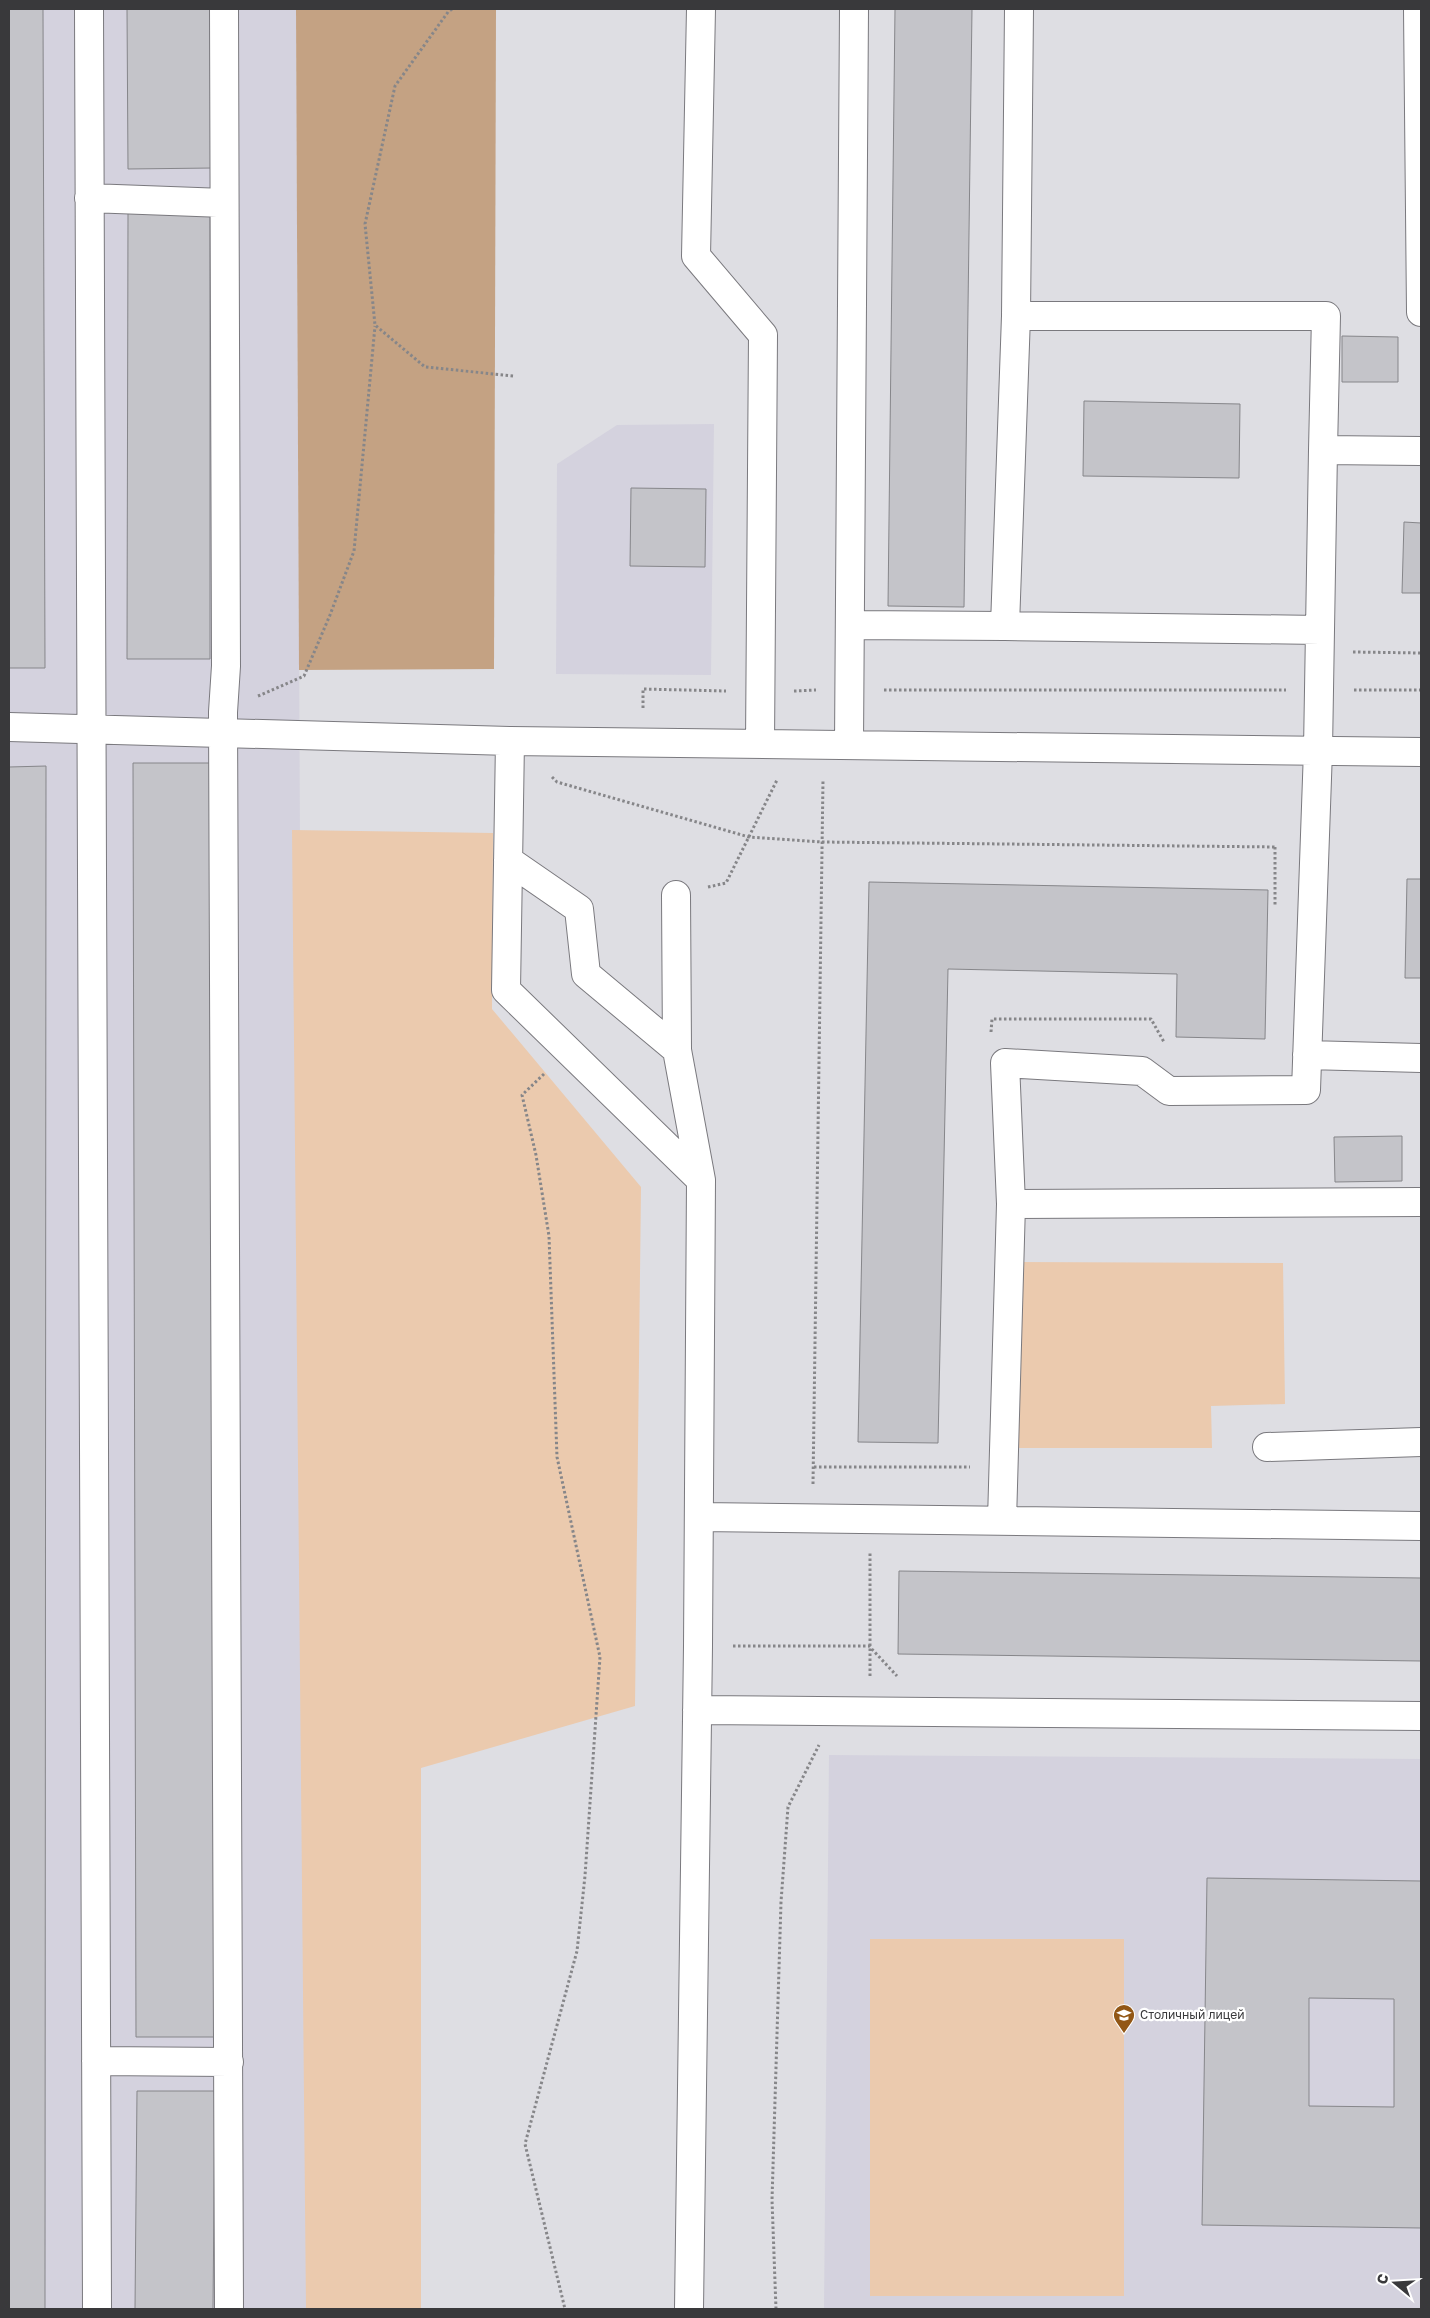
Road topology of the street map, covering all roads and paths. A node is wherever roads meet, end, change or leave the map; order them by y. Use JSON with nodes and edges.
{"nodes":[{"id":1,"x":89,"y":9,"type":"edge"},
{"id":2,"x":224,"y":9,"type":"edge"},
{"id":3,"x":452,"y":9,"type":"edge"},
{"id":4,"x":701,"y":9,"type":"edge"},
{"id":5,"x":854,"y":9,"type":"edge"},
{"id":6,"x":1019,"y":9,"type":"edge"},
{"id":7,"x":1418,"y":9,"type":"edge"},
{"id":8,"x":89,"y":198,"type":"junction"},
{"id":9,"x":224,"y":203,"type":"junction"},
{"id":10,"x":1421,"y":312,"type":"edge"},
{"id":11,"x":1016,"y":316,"type":"junction"},
{"id":12,"x":375,"y":325,"type":"junction"},
{"id":13,"x":514,"y":376,"type":"dead end"},
{"id":14,"x":1323,"y":450,"type":"junction"},
{"id":15,"x":1421,"y":451,"type":"edge"},
{"id":16,"x":850,"y":625,"type":"junction"},
{"id":17,"x":1005,"y":626,"type":"junction"},
{"id":18,"x":1320,"y":641,"type":"junction"},
{"id":19,"x":1421,"y":653,"type":"edge"},
{"id":20,"x":850,"y":690,"type":"junction"},
{"id":21,"x":1319,"y":690,"type":"junction"},
{"id":22,"x":1421,"y":690,"type":"edge"},
{"id":23,"x":760,"y":691,"type":"junction"},
{"id":24,"x":224,"y":722,"type":"junction"},
{"id":25,"x":9,"y":726,"type":"edge"},
{"id":26,"x":91,"y":729,"type":"junction"},
{"id":27,"x":510,"y":741,"type":"junction"},
{"id":28,"x":643,"y":742,"type":"junction"},
{"id":29,"x":760,"y":744,"type":"junction"},
{"id":30,"x":794,"y":744,"type":"junction"},
{"id":31,"x":836,"y":745,"type":"junction"},
{"id":32,"x":1318,"y":750,"type":"junction"},
{"id":33,"x":1421,"y":752,"type":"edge"},
{"id":34,"x":550,"y":776,"type":"dead end"},
{"id":35,"x":749,"y":837,"type":"junction"},
{"id":36,"x":822,"y":842,"type":"junction"},
{"id":37,"x":1275,"y":847,"type":"junction"},
{"id":38,"x":1315,"y":849,"type":"junction"},
{"id":39,"x":508,"y":860,"type":"junction"},
{"id":40,"x":676,"y":894,"type":"joint"},
{"id":41,"x":1275,"y":915,"type":"dead end"},
{"id":42,"x":991,"y":1039,"type":"dead end"},
{"id":43,"x":1168,"y":1049,"type":"dead end"},
{"id":44,"x":567,"y":1050,"type":"junction"},
{"id":45,"x":677,"y":1050,"type":"junction"},
{"id":46,"x":1307,"y":1055,"type":"junction"},
{"id":47,"x":1421,"y":1058,"type":"edge"},
{"id":48,"x":700,"y":1180,"type":"junction"},
{"id":49,"x":1421,"y":1202,"type":"edge"},
{"id":50,"x":1011,"y":1204,"type":"junction"},
{"id":51,"x":1421,"y":1442,"type":"edge"},
{"id":52,"x":1267,"y":1447,"type":"dead end"},
{"id":53,"x":814,"y":1467,"type":"junction"},
{"id":54,"x":974,"y":1467,"type":"dead end"},
{"id":55,"x":699,"y":1517,"type":"junction"},
{"id":56,"x":813,"y":1518,"type":"junction"},
{"id":57,"x":870,"y":1519,"type":"junction"},
{"id":58,"x":1002,"y":1521,"type":"junction"},
{"id":59,"x":1421,"y":1526,"type":"edge"},
{"id":60,"x":698,"y":1646,"type":"junction"},
{"id":61,"x":869,"y":1646,"type":"junction"},
{"id":62,"x":697,"y":1710,"type":"junction"},
{"id":63,"x":835,"y":1712,"type":"junction"},
{"id":64,"x":870,"y":1712,"type":"junction"},
{"id":65,"x":1421,"y":1716,"type":"edge"},
{"id":66,"x":96,"y":2061,"type":"junction"},
{"id":67,"x":229,"y":2062,"type":"junction"},
{"id":68,"x":97,"y":2309,"type":"edge"},
{"id":69,"x":229,"y":2309,"type":"edge"},
{"id":70,"x":565,"y":2309,"type":"edge"},
{"id":71,"x":689,"y":2309,"type":"edge"},
{"id":72,"x":776,"y":2309,"type":"edge"}],
"edges":[{"from":1,"to":8,"type":"street"},
{"from":2,"to":9,"type":"street"},
{"from":3,"to":12,"type":"path"},
{"from":4,"to":23,"type":"street"},
{"from":5,"to":16,"type":"street"},
{"from":6,"to":11,"type":"street"},
{"from":7,"to":10,"type":"street"},
{"from":8,"to":9,"type":"street"},
{"from":8,"to":26,"type":"street"},
{"from":9,"to":24,"type":"street"},
{"from":11,"to":14,"type":"street"},
{"from":11,"to":17,"type":"street"},
{"from":12,"to":13,"type":"path"},
{"from":12,"to":24,"type":"path"},
{"from":14,"to":15,"type":"street"},
{"from":14,"to":18,"type":"street"},
{"from":16,"to":17,"type":"street"},
{"from":16,"to":20,"type":"street"},
{"from":17,"to":18,"type":"street"},
{"from":18,"to":19,"type":"path"},
{"from":18,"to":21,"type":"street"},
{"from":20,"to":21,"type":"path"},
{"from":20,"to":23,"type":"path"},
{"from":20,"to":31,"type":"street"},
{"from":21,"to":22,"type":"path"},
{"from":21,"to":32,"type":"street"},
{"from":23,"to":28,"type":"path"},
{"from":23,"to":29,"type":"street"},
{"from":24,"to":26,"type":"street"},
{"from":24,"to":27,"type":"street"},
{"from":24,"to":67,"type":"street"},
{"from":25,"to":26,"type":"street"},
{"from":26,"to":66,"type":"street"},
{"from":27,"to":28,"type":"street"},
{"from":27,"to":39,"type":"street"},
{"from":28,"to":29,"type":"street"},
{"from":29,"to":30,"type":"street"},
{"from":30,"to":31,"type":"street"},
{"from":30,"to":35,"type":"path"},
{"from":31,"to":32,"type":"street"},
{"from":31,"to":36,"type":"path"},
{"from":32,"to":33,"type":"street"},
{"from":32,"to":38,"type":"street"},
{"from":34,"to":35,"type":"path"},
{"from":35,"to":36,"type":"path"},
{"from":35,"to":40,"type":"path"},
{"from":36,"to":37,"type":"path"},
{"from":36,"to":53,"type":"path"},
{"from":37,"to":38,"type":"path"},
{"from":37,"to":41,"type":"path"},
{"from":38,"to":46,"type":"street"},
{"from":39,"to":44,"type":"street"},
{"from":39,"to":45,"type":"street"},
{"from":40,"to":45,"type":"street"},
{"from":42,"to":43,"type":"path"},
{"from":44,"to":48,"type":"street"},
{"from":44,"to":70,"type":"path"},
{"from":45,"to":48,"type":"street"},
{"from":46,"to":47,"type":"street"},
{"from":46,"to":50,"type":"street"},
{"from":48,"to":55,"type":"street"},
{"from":49,"to":50,"type":"street"},
{"from":50,"to":58,"type":"street"},
{"from":51,"to":52,"type":"street"},
{"from":53,"to":54,"type":"path"},
{"from":53,"to":56,"type":"path"},
{"from":55,"to":56,"type":"street"},
{"from":55,"to":60,"type":"street"},
{"from":56,"to":57,"type":"street"},
{"from":57,"to":58,"type":"street"},
{"from":57,"to":61,"type":"path"},
{"from":58,"to":59,"type":"street"},
{"from":60,"to":61,"type":"path"},
{"from":60,"to":62,"type":"street"},
{"from":61,"to":64,"type":"path"},
{"from":62,"to":63,"type":"street"},
{"from":62,"to":71,"type":"street"},
{"from":63,"to":64,"type":"street"},
{"from":63,"to":72,"type":"path"},
{"from":64,"to":65,"type":"street"},
{"from":66,"to":67,"type":"street"},
{"from":66,"to":68,"type":"street"},
{"from":67,"to":69,"type":"street"}]}
